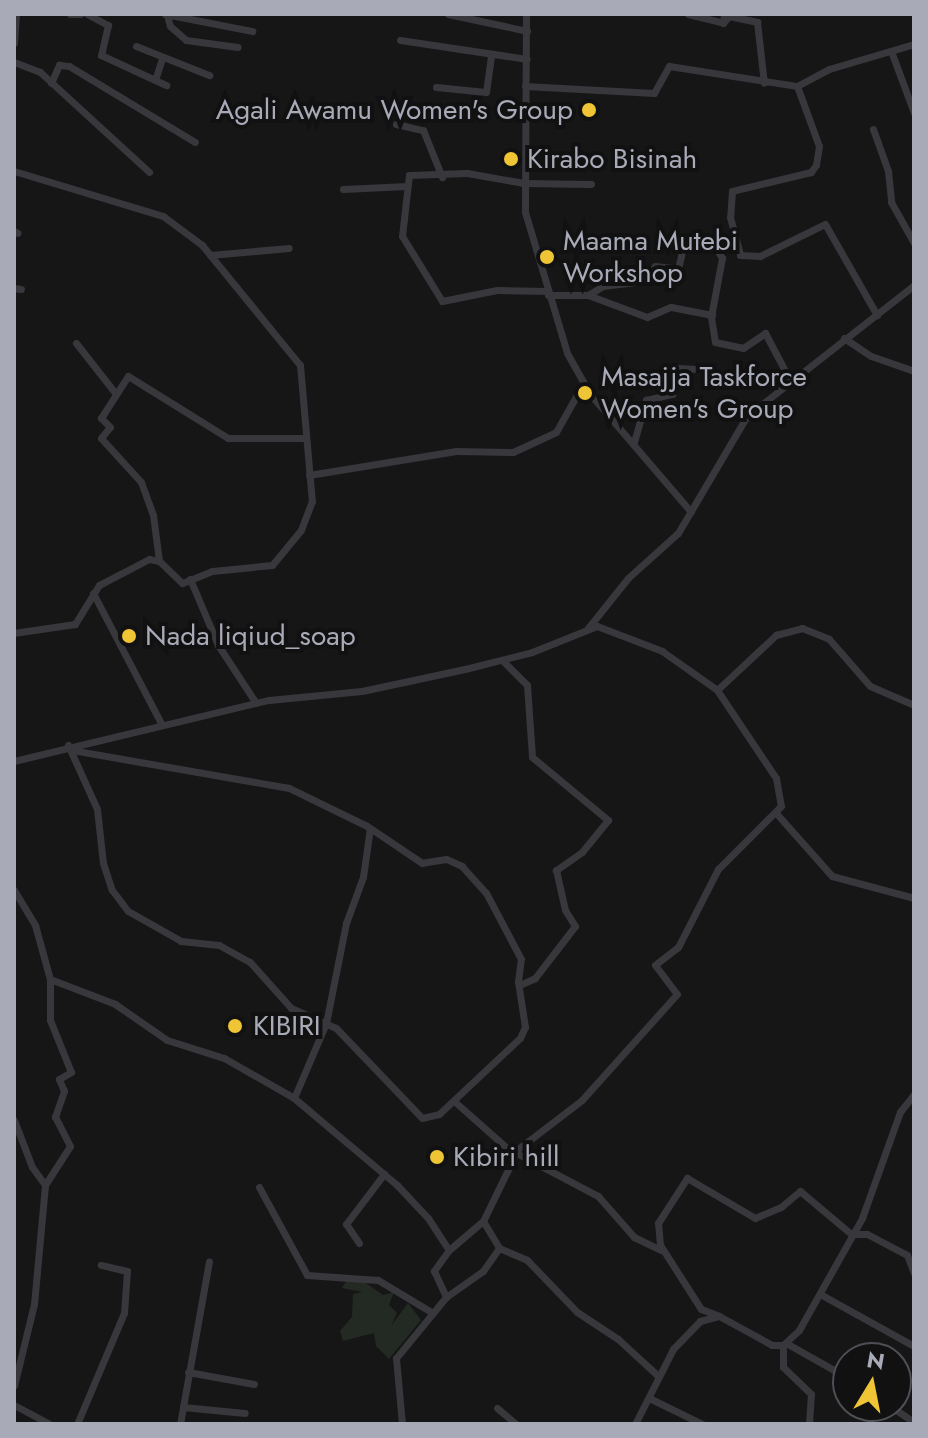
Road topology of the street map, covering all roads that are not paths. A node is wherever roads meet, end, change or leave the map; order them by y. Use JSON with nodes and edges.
{"nodes":[{"id":1,"x":16,"y":14,"type":"edge"},
{"id":2,"x":70,"y":14,"type":"edge"},
{"id":3,"x":80,"y":14,"type":"edge"},
{"id":4,"x":87,"y":14,"type":"edge"},
{"id":5,"x":166,"y":14,"type":"edge"},
{"id":6,"x":448,"y":14,"type":"edge"},
{"id":7,"x":526,"y":14,"type":"edge"},
{"id":8,"x":688,"y":14,"type":"edge"},
{"id":9,"x":723,"y":18,"type":"edge"},
{"id":10,"x":252,"y":31,"type":"dead end"},
{"id":11,"x":527,"y":31,"type":"junction"},
{"id":12,"x":400,"y":40,"type":"dead end"},
{"id":13,"x":14,"y":43,"type":"edge"},
{"id":14,"x":914,"y":44,"type":"edge"},
{"id":15,"x":136,"y":46,"type":"dead end"},
{"id":16,"x":238,"y":47,"type":"dead end"},
{"id":17,"x":891,"y":51,"type":"junction"},
{"id":18,"x":491,"y":56,"type":"junction"},
{"id":19,"x":162,"y":59,"type":"junction"},
{"id":20,"x":527,"y":59,"type":"junction"},
{"id":21,"x":14,"y":62,"type":"edge"},
{"id":22,"x":209,"y":75,"type":"dead end"},
{"id":23,"x":155,"y":80,"type":"junction"},
{"id":24,"x":51,"y":83,"type":"junction"},
{"id":25,"x":764,"y":83,"type":"junction"},
{"id":26,"x":166,"y":85,"type":"dead end"},
{"id":27,"x":525,"y":86,"type":"junction"},
{"id":28,"x":797,"y":86,"type":"junction"},
{"id":29,"x":436,"y":87,"type":"dead end"},
{"id":30,"x":914,"y":113,"type":"edge"},
{"id":31,"x":396,"y":124,"type":"dead end"},
{"id":32,"x":873,"y":129,"type":"dead end"},
{"id":33,"x":195,"y":142,"type":"dead end"},
{"id":34,"x":14,"y":171,"type":"edge"},
{"id":35,"x":149,"y":172,"type":"dead end"},
{"id":36,"x":442,"y":177,"type":"junction"},
{"id":37,"x":524,"y":183,"type":"junction"},
{"id":38,"x":591,"y":184,"type":"dead end"},
{"id":39,"x":407,"y":186,"type":"junction"},
{"id":40,"x":343,"y":189,"type":"dead end"},
{"id":41,"x":734,"y":239,"type":"junction"},
{"id":42,"x":914,"y":243,"type":"edge"},
{"id":43,"x":289,"y":248,"type":"dead end"},
{"id":44,"x":703,"y":248,"type":"dead end"},
{"id":45,"x":210,"y":255,"type":"junction"},
{"id":46,"x":914,"y":285,"type":"edge"},
{"id":47,"x":547,"y":293,"type":"junction"},
{"id":48,"x":588,"y":295,"type":"junction"},
{"id":49,"x":712,"y":315,"type":"junction"},
{"id":50,"x":877,"y":315,"type":"junction"},
{"id":51,"x":844,"y":338,"type":"junction"},
{"id":52,"x":76,"y":343,"type":"dead end"},
{"id":53,"x":698,"y":369,"type":"dead end"},
{"id":54,"x":914,"y":371,"type":"edge"},
{"id":55,"x":790,"y":380,"type":"junction"},
{"id":56,"x":583,"y":384,"type":"junction"},
{"id":57,"x":116,"y":394,"type":"junction"},
{"id":58,"x":306,"y":438,"type":"junction"},
{"id":59,"x":634,"y":442,"type":"junction"},
{"id":60,"x":309,"y":475,"type":"junction"},
{"id":61,"x":691,"y":512,"type":"junction"},
{"id":62,"x":159,"y":561,"type":"junction"},
{"id":63,"x":190,"y":579,"type":"junction"},
{"id":64,"x":93,"y":593,"type":"junction"},
{"id":65,"x":588,"y":628,"type":"junction"},
{"id":66,"x":14,"y":633,"type":"edge"},
{"id":67,"x":502,"y":660,"type":"junction"},
{"id":68,"x":717,"y":690,"type":"junction"},
{"id":69,"x":256,"y":703,"type":"junction"},
{"id":70,"x":914,"y":705,"type":"edge"},
{"id":71,"x":161,"y":723,"type":"junction"},
{"id":72,"x":70,"y":747,"type":"junction"},
{"id":73,"x":14,"y":761,"type":"edge"},
{"id":74,"x":776,"y":813,"type":"junction"},
{"id":75,"x":370,"y":828,"type":"junction"},
{"id":76,"x":14,"y":890,"type":"edge"},
{"id":77,"x":914,"y":898,"type":"edge"},
{"id":78,"x":50,"y":979,"type":"junction"},
{"id":79,"x":522,"y":984,"type":"junction"},
{"id":80,"x":326,"y":1023,"type":"junction"},
{"id":81,"x":914,"y":1094,"type":"edge"},
{"id":82,"x":294,"y":1098,"type":"junction"},
{"id":83,"x":454,"y":1101,"type":"junction"},
{"id":84,"x":14,"y":1120,"type":"edge"},
{"id":85,"x":515,"y":1153,"type":"junction"},
{"id":86,"x":384,"y":1174,"type":"junction"},
{"id":87,"x":45,"y":1185,"type":"junction"},
{"id":88,"x":259,"y":1187,"type":"dead end"},
{"id":89,"x":483,"y":1221,"type":"junction"},
{"id":90,"x":851,"y":1234,"type":"junction"},
{"id":91,"x":359,"y":1243,"type":"dead end"},
{"id":92,"x":499,"y":1248,"type":"junction"},
{"id":93,"x":449,"y":1250,"type":"junction"},
{"id":94,"x":661,"y":1250,"type":"junction"},
{"id":95,"x":209,"y":1262,"type":"dead end"},
{"id":96,"x":101,"y":1265,"type":"dead end"},
{"id":97,"x":914,"y":1273,"type":"edge"},
{"id":98,"x":820,"y":1294,"type":"junction"},
{"id":99,"x":446,"y":1297,"type":"junction"},
{"id":100,"x":701,"y":1309,"type":"junction"},
{"id":101,"x":433,"y":1313,"type":"junction"},
{"id":102,"x":719,"y":1316,"type":"junction"},
{"id":103,"x":700,"y":1321,"type":"junction"},
{"id":104,"x":785,"y":1344,"type":"junction"},
{"id":105,"x":914,"y":1346,"type":"edge"},
{"id":106,"x":832,"y":1369,"type":"edge"},
{"id":107,"x":188,"y":1372,"type":"junction"},
{"id":108,"x":657,"y":1375,"type":"junction"},
{"id":109,"x":254,"y":1384,"type":"dead end"},
{"id":110,"x":14,"y":1386,"type":"edge"},
{"id":111,"x":649,"y":1398,"type":"junction"},
{"id":112,"x":14,"y":1405,"type":"edge"},
{"id":113,"x":183,"y":1407,"type":"junction"},
{"id":114,"x":497,"y":1408,"type":"dead end"},
{"id":115,"x":245,"y":1413,"type":"dead end"},
{"id":116,"x":49,"y":1424,"type":"edge"},
{"id":117,"x":77,"y":1424,"type":"edge"},
{"id":118,"x":180,"y":1424,"type":"edge"},
{"id":119,"x":402,"y":1424,"type":"edge"},
{"id":120,"x":516,"y":1424,"type":"edge"},
{"id":121,"x":635,"y":1424,"type":"edge"},
{"id":122,"x":702,"y":1424,"type":"edge"},
{"id":123,"x":809,"y":1424,"type":"edge"}],
"edges":[{"from":1,"to":13,"type":"street"},
{"from":2,"to":3,"type":"street"},
{"from":4,"to":23,"type":"street"},
{"from":5,"to":10,"type":"street"},
{"from":5,"to":16,"type":"street"},
{"from":6,"to":11,"type":"street"},
{"from":7,"to":11,"type":"street"},
{"from":8,"to":9,"type":"street"},
{"from":9,"to":25,"type":"street"},
{"from":11,"to":20,"type":"street"},
{"from":12,"to":18,"type":"street"},
{"from":14,"to":17,"type":"street"},
{"from":15,"to":19,"type":"street"},
{"from":17,"to":28,"type":"street"},
{"from":17,"to":30,"type":"street"},
{"from":18,"to":20,"type":"street"},
{"from":18,"to":29,"type":"street"},
{"from":19,"to":22,"type":"street"},
{"from":19,"to":23,"type":"street"},
{"from":20,"to":27,"type":"street"},
{"from":21,"to":24,"type":"street"},
{"from":23,"to":26,"type":"street"},
{"from":24,"to":33,"type":"street"},
{"from":24,"to":35,"type":"street"},
{"from":25,"to":27,"type":"street"},
{"from":25,"to":28,"type":"street"},
{"from":27,"to":37,"type":"street"},
{"from":28,"to":41,"type":"street"},
{"from":31,"to":36,"type":"street"},
{"from":32,"to":42,"type":"street"},
{"from":34,"to":45,"type":"street"},
{"from":36,"to":37,"type":"street"},
{"from":36,"to":39,"type":"street"},
{"from":37,"to":38,"type":"street"},
{"from":37,"to":47,"type":"street"},
{"from":39,"to":40,"type":"street"},
{"from":39,"to":47,"type":"street"},
{"from":41,"to":49,"type":"street"},
{"from":41,"to":50,"type":"street"},
{"from":43,"to":45,"type":"street"},
{"from":44,"to":48,"type":"street"},
{"from":45,"to":58,"type":"street"},
{"from":46,"to":50,"type":"street"},
{"from":47,"to":48,"type":"street"},
{"from":47,"to":56,"type":"street"},
{"from":48,"to":49,"type":"street"},
{"from":49,"to":55,"type":"street"},
{"from":50,"to":51,"type":"street"},
{"from":51,"to":54,"type":"street"},
{"from":51,"to":55,"type":"street"},
{"from":52,"to":57,"type":"street"},
{"from":53,"to":59,"type":"street"},
{"from":55,"to":61,"type":"street"},
{"from":56,"to":59,"type":"street"},
{"from":56,"to":60,"type":"street"},
{"from":57,"to":58,"type":"street"},
{"from":57,"to":62,"type":"street"},
{"from":58,"to":60,"type":"street"},
{"from":59,"to":61,"type":"street"},
{"from":60,"to":63,"type":"street"},
{"from":61,"to":65,"type":"street"},
{"from":62,"to":63,"type":"street"},
{"from":62,"to":64,"type":"street"},
{"from":63,"to":69,"type":"street"},
{"from":64,"to":66,"type":"street"},
{"from":64,"to":71,"type":"street"},
{"from":65,"to":67,"type":"street"},
{"from":65,"to":68,"type":"street"},
{"from":67,"to":69,"type":"street"},
{"from":67,"to":79,"type":"street"},
{"from":68,"to":70,"type":"street"},
{"from":68,"to":74,"type":"street"},
{"from":69,"to":71,"type":"street"},
{"from":71,"to":72,"type":"street"},
{"from":72,"to":73,"type":"street"},
{"from":72,"to":75,"type":"street"},
{"from":72,"to":80,"type":"street"},
{"from":74,"to":77,"type":"street"},
{"from":74,"to":85,"type":"street"},
{"from":75,"to":79,"type":"street"},
{"from":75,"to":80,"type":"street"},
{"from":76,"to":78,"type":"street"},
{"from":78,"to":82,"type":"street"},
{"from":78,"to":87,"type":"street"},
{"from":79,"to":83,"type":"street"},
{"from":80,"to":82,"type":"street"},
{"from":80,"to":83,"type":"street"},
{"from":81,"to":90,"type":"street"},
{"from":82,"to":86,"type":"street"},
{"from":83,"to":85,"type":"street"},
{"from":84,"to":87,"type":"street"},
{"from":85,"to":89,"type":"street"},
{"from":85,"to":94,"type":"street"},
{"from":86,"to":91,"type":"street"},
{"from":86,"to":93,"type":"street"},
{"from":87,"to":110,"type":"street"},
{"from":88,"to":101,"type":"street"},
{"from":89,"to":92,"type":"street"},
{"from":89,"to":93,"type":"street"},
{"from":90,"to":94,"type":"street"},
{"from":90,"to":97,"type":"street"},
{"from":90,"to":98,"type":"street"},
{"from":92,"to":99,"type":"street"},
{"from":92,"to":108,"type":"street"},
{"from":93,"to":99,"type":"street"},
{"from":94,"to":100,"type":"street"},
{"from":95,"to":107,"type":"street"},
{"from":96,"to":117,"type":"street"},
{"from":98,"to":104,"type":"street"},
{"from":98,"to":105,"type":"street"},
{"from":99,"to":101,"type":"street"},
{"from":100,"to":102,"type":"street"},
{"from":100,"to":103,"type":"street"},
{"from":101,"to":119,"type":"street"},
{"from":102,"to":103,"type":"street"},
{"from":102,"to":104,"type":"street"},
{"from":103,"to":108,"type":"street"},
{"from":104,"to":106,"type":"street"},
{"from":104,"to":123,"type":"street"},
{"from":107,"to":109,"type":"street"},
{"from":107,"to":113,"type":"street"},
{"from":108,"to":111,"type":"street"},
{"from":111,"to":121,"type":"street"},
{"from":111,"to":122,"type":"street"},
{"from":112,"to":116,"type":"street"},
{"from":113,"to":115,"type":"street"},
{"from":113,"to":118,"type":"street"},
{"from":114,"to":120,"type":"street"}]}
